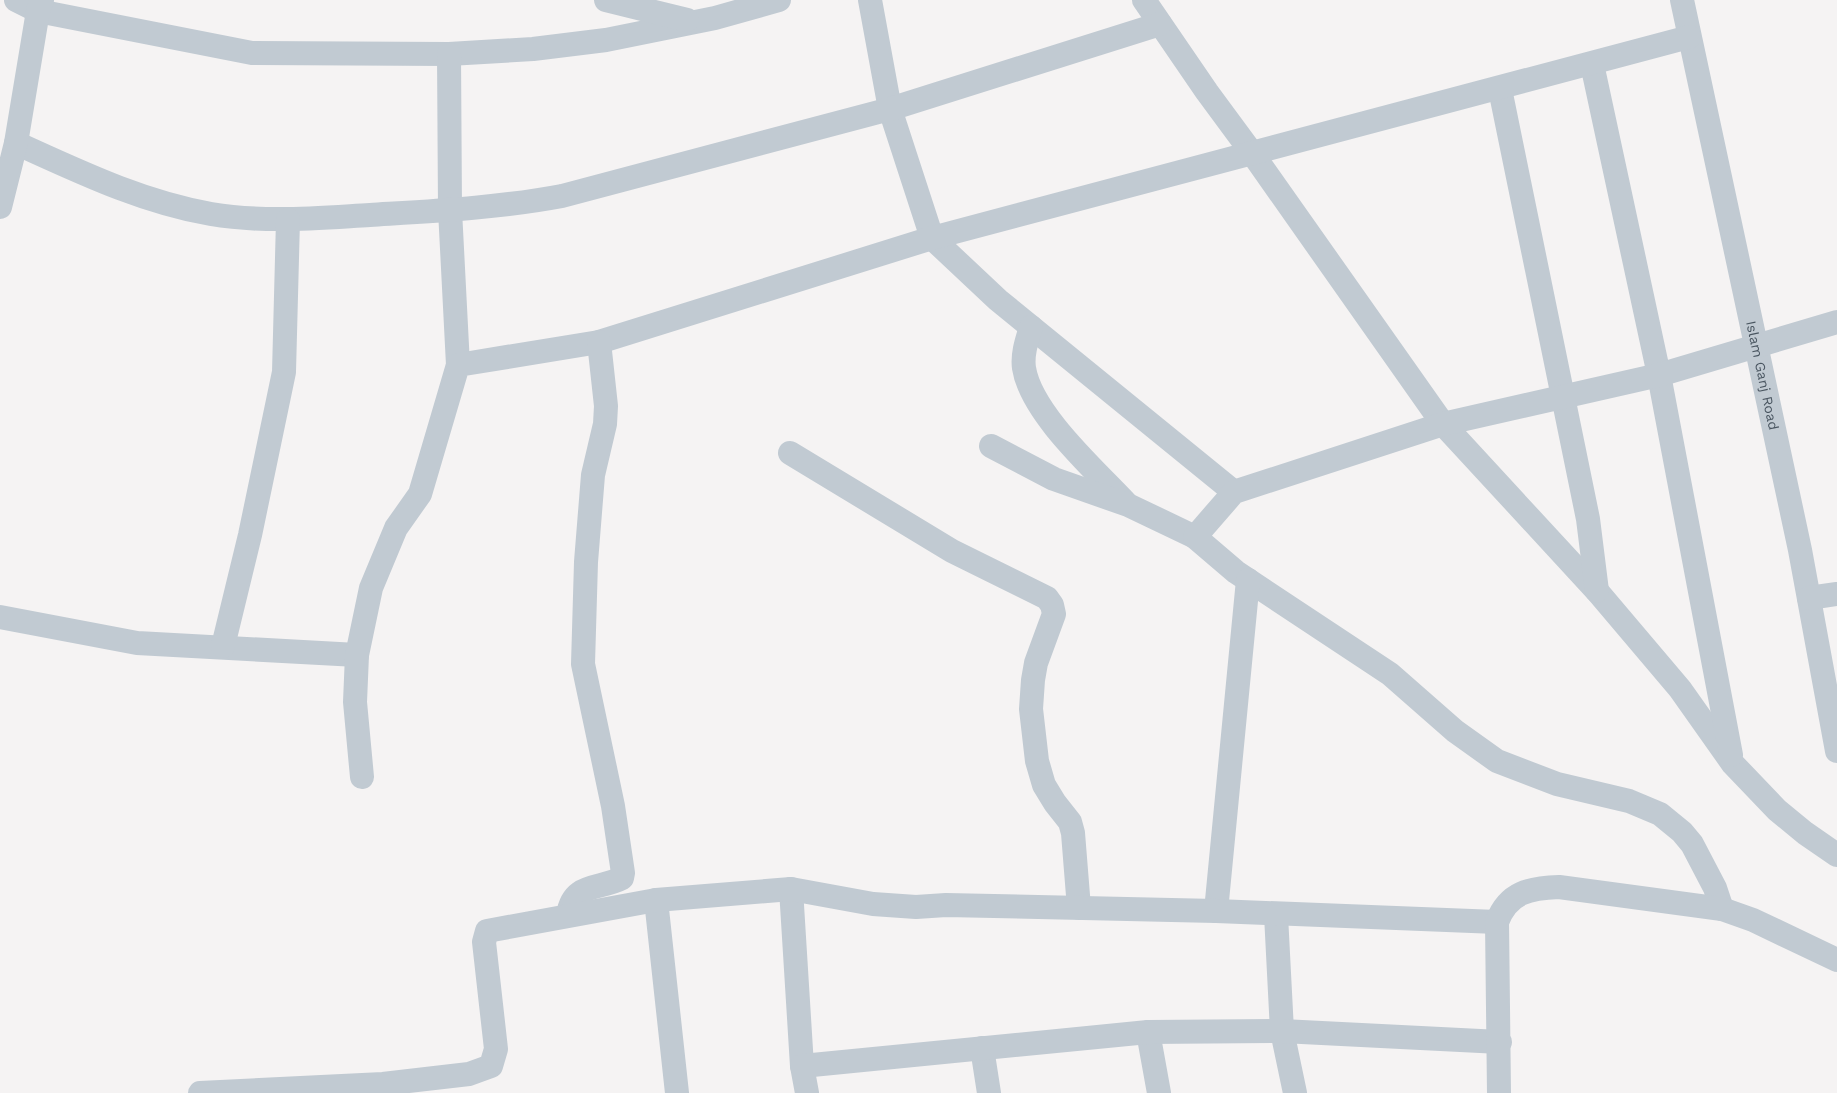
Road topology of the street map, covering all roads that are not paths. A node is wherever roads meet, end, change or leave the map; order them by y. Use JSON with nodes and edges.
{"nodes":[{"id":1,"x":16,"y":0,"type":"edge"},
{"id":2,"x":606,"y":0,"type":"edge"},
{"id":3,"x":779,"y":0,"type":"edge"},
{"id":4,"x":870,"y":0,"type":"edge"},
{"id":5,"x":1144,"y":0,"type":"edge"},
{"id":6,"x":1682,"y":0,"type":"edge"},
{"id":7,"x":747,"y":4,"type":"edge"},
{"id":8,"x":40,"y":5,"type":"edge"},
{"id":9,"x":692,"y":21,"type":"junction"},
{"id":10,"x":1160,"y":24,"type":"junction"},
{"id":11,"x":1689,"y":38,"type":"junction"},
{"id":12,"x":449,"y":54,"type":"junction"},
{"id":13,"x":1592,"y":64,"type":"junction"},
{"id":14,"x":1500,"y":89,"type":"junction"},
{"id":15,"x":890,"y":110,"type":"junction"},
{"id":16,"x":16,"y":142,"type":"junction"},
{"id":17,"x":1252,"y":153,"type":"junction"},
{"id":18,"x":0,"y":207,"type":"edge"},
{"id":19,"x":450,"y":210,"type":"junction"},
{"id":20,"x":288,"y":220,"type":"junction"},
{"id":21,"x":932,"y":238,"type":"junction"},
{"id":22,"x":1837,"y":322,"type":"edge"},
{"id":23,"x":1031,"y":327,"type":"junction"},
{"id":24,"x":599,"y":342,"type":"junction"},
{"id":25,"x":1756,"y":347,"type":"junction"},
{"id":26,"x":458,"y":365,"type":"junction"},
{"id":27,"x":1659,"y":375,"type":"junction"},
{"id":28,"x":1563,"y":396,"type":"junction"},
{"id":29,"x":1443,"y":424,"type":"junction"},
{"id":30,"x":991,"y":446,"type":"dead end"},
{"id":31,"x":790,"y":453,"type":"dead end"},
{"id":32,"x":1234,"y":492,"type":"junction"},
{"id":33,"x":1128,"y":505,"type":"junction"},
{"id":34,"x":1194,"y":538,"type":"junction"},
{"id":35,"x":1248,"y":580,"type":"junction"},
{"id":36,"x":1597,"y":590,"type":"junction"},
{"id":37,"x":1837,"y":594,"type":"edge"},
{"id":38,"x":1809,"y":598,"type":"junction"},
{"id":39,"x":0,"y":617,"type":"edge"},
{"id":40,"x":223,"y":646,"type":"junction"},
{"id":41,"x":356,"y":655,"type":"junction"},
{"id":42,"x":1837,"y":751,"type":"edge"},
{"id":43,"x":1733,"y":764,"type":"junction"},
{"id":44,"x":362,"y":777,"type":"dead end"},
{"id":45,"x":1837,"y":855,"type":"edge"},
{"id":46,"x":790,"y":890,"type":"junction"},
{"id":47,"x":656,"y":900,"type":"junction"},
{"id":48,"x":1079,"y":908,"type":"junction"},
{"id":49,"x":1722,"y":909,"type":"junction"},
{"id":50,"x":1216,"y":911,"type":"junction"},
{"id":51,"x":1276,"y":914,"type":"junction"},
{"id":52,"x":568,"y":915,"type":"junction"},
{"id":53,"x":1497,"y":922,"type":"junction"},
{"id":54,"x":1837,"y":960,"type":"edge"},
{"id":55,"x":1282,"y":1031,"type":"junction"},
{"id":56,"x":1148,"y":1032,"type":"junction"},
{"id":57,"x":1500,"y":1042,"type":"junction"},
{"id":58,"x":982,"y":1048,"type":"junction"},
{"id":59,"x":802,"y":1066,"type":"junction"},
{"id":60,"x":200,"y":1093,"type":"edge"},
{"id":61,"x":677,"y":1093,"type":"edge"},
{"id":62,"x":807,"y":1093,"type":"edge"},
{"id":63,"x":989,"y":1093,"type":"edge"},
{"id":64,"x":1159,"y":1093,"type":"edge"},
{"id":65,"x":1296,"y":1093,"type":"edge"},
{"id":66,"x":1499,"y":1093,"type":"edge"}],
"edges":[{"from":1,"to":8,"type":"street"},
{"from":2,"to":9,"type":"street"},
{"from":3,"to":7,"type":"street"},
{"from":4,"to":15,"type":"street"},
{"from":5,"to":10,"type":"street"},
{"from":6,"to":11,"type":"street","name":"Islam Ganj Road"},
{"from":7,"to":9,"type":"street"},
{"from":8,"to":12,"type":"street"},
{"from":8,"to":16,"type":"street"},
{"from":9,"to":12,"type":"street"},
{"from":10,"to":15,"type":"street"},
{"from":10,"to":17,"type":"street"},
{"from":11,"to":13,"type":"street"},
{"from":11,"to":25,"type":"street","name":"Islam Ganj Road"},
{"from":12,"to":19,"type":"street"},
{"from":13,"to":14,"type":"street"},
{"from":13,"to":27,"type":"street"},
{"from":14,"to":17,"type":"street"},
{"from":14,"to":28,"type":"street"},
{"from":15,"to":19,"type":"street"},
{"from":15,"to":21,"type":"street"},
{"from":16,"to":18,"type":"street"},
{"from":16,"to":20,"type":"street"},
{"from":17,"to":21,"type":"street"},
{"from":17,"to":29,"type":"street"},
{"from":19,"to":20,"type":"street"},
{"from":19,"to":26,"type":"street"},
{"from":20,"to":40,"type":"street"},
{"from":21,"to":23,"type":"street"},
{"from":21,"to":24,"type":"street"},
{"from":22,"to":25,"type":"street"},
{"from":23,"to":32,"type":"street"},
{"from":23,"to":33,"type":"street"},
{"from":24,"to":26,"type":"street"},
{"from":24,"to":52,"type":"street"},
{"from":25,"to":27,"type":"street"},
{"from":25,"to":38,"type":"street","name":"Islam Ganj Road"},
{"from":26,"to":41,"type":"street"},
{"from":27,"to":28,"type":"street"},
{"from":27,"to":43,"type":"street"},
{"from":28,"to":29,"type":"street"},
{"from":28,"to":36,"type":"street"},
{"from":29,"to":32,"type":"street"},
{"from":29,"to":36,"type":"street"},
{"from":30,"to":33,"type":"street"},
{"from":31,"to":48,"type":"street"},
{"from":32,"to":34,"type":"street"},
{"from":33,"to":34,"type":"street"},
{"from":34,"to":35,"type":"street"},
{"from":35,"to":49,"type":"street"},
{"from":35,"to":50,"type":"street"},
{"from":36,"to":43,"type":"street"},
{"from":37,"to":38,"type":"street"},
{"from":38,"to":42,"type":"street","name":"Islam Ganj Road"},
{"from":39,"to":40,"type":"street"},
{"from":40,"to":41,"type":"street"},
{"from":41,"to":44,"type":"street"},
{"from":43,"to":45,"type":"street"},
{"from":46,"to":47,"type":"street"},
{"from":46,"to":48,"type":"street"},
{"from":46,"to":59,"type":"street"},
{"from":47,"to":52,"type":"street"},
{"from":47,"to":61,"type":"street"},
{"from":48,"to":50,"type":"street"},
{"from":49,"to":53,"type":"street"},
{"from":49,"to":54,"type":"street"},
{"from":50,"to":51,"type":"street"},
{"from":51,"to":53,"type":"street"},
{"from":51,"to":55,"type":"street"},
{"from":52,"to":60,"type":"street"},
{"from":53,"to":57,"type":"street"},
{"from":55,"to":56,"type":"street"},
{"from":55,"to":57,"type":"street"},
{"from":55,"to":65,"type":"street"},
{"from":56,"to":58,"type":"street"},
{"from":56,"to":64,"type":"street"},
{"from":57,"to":66,"type":"street"},
{"from":58,"to":59,"type":"street"},
{"from":58,"to":63,"type":"street"},
{"from":59,"to":62,"type":"street"}]}
